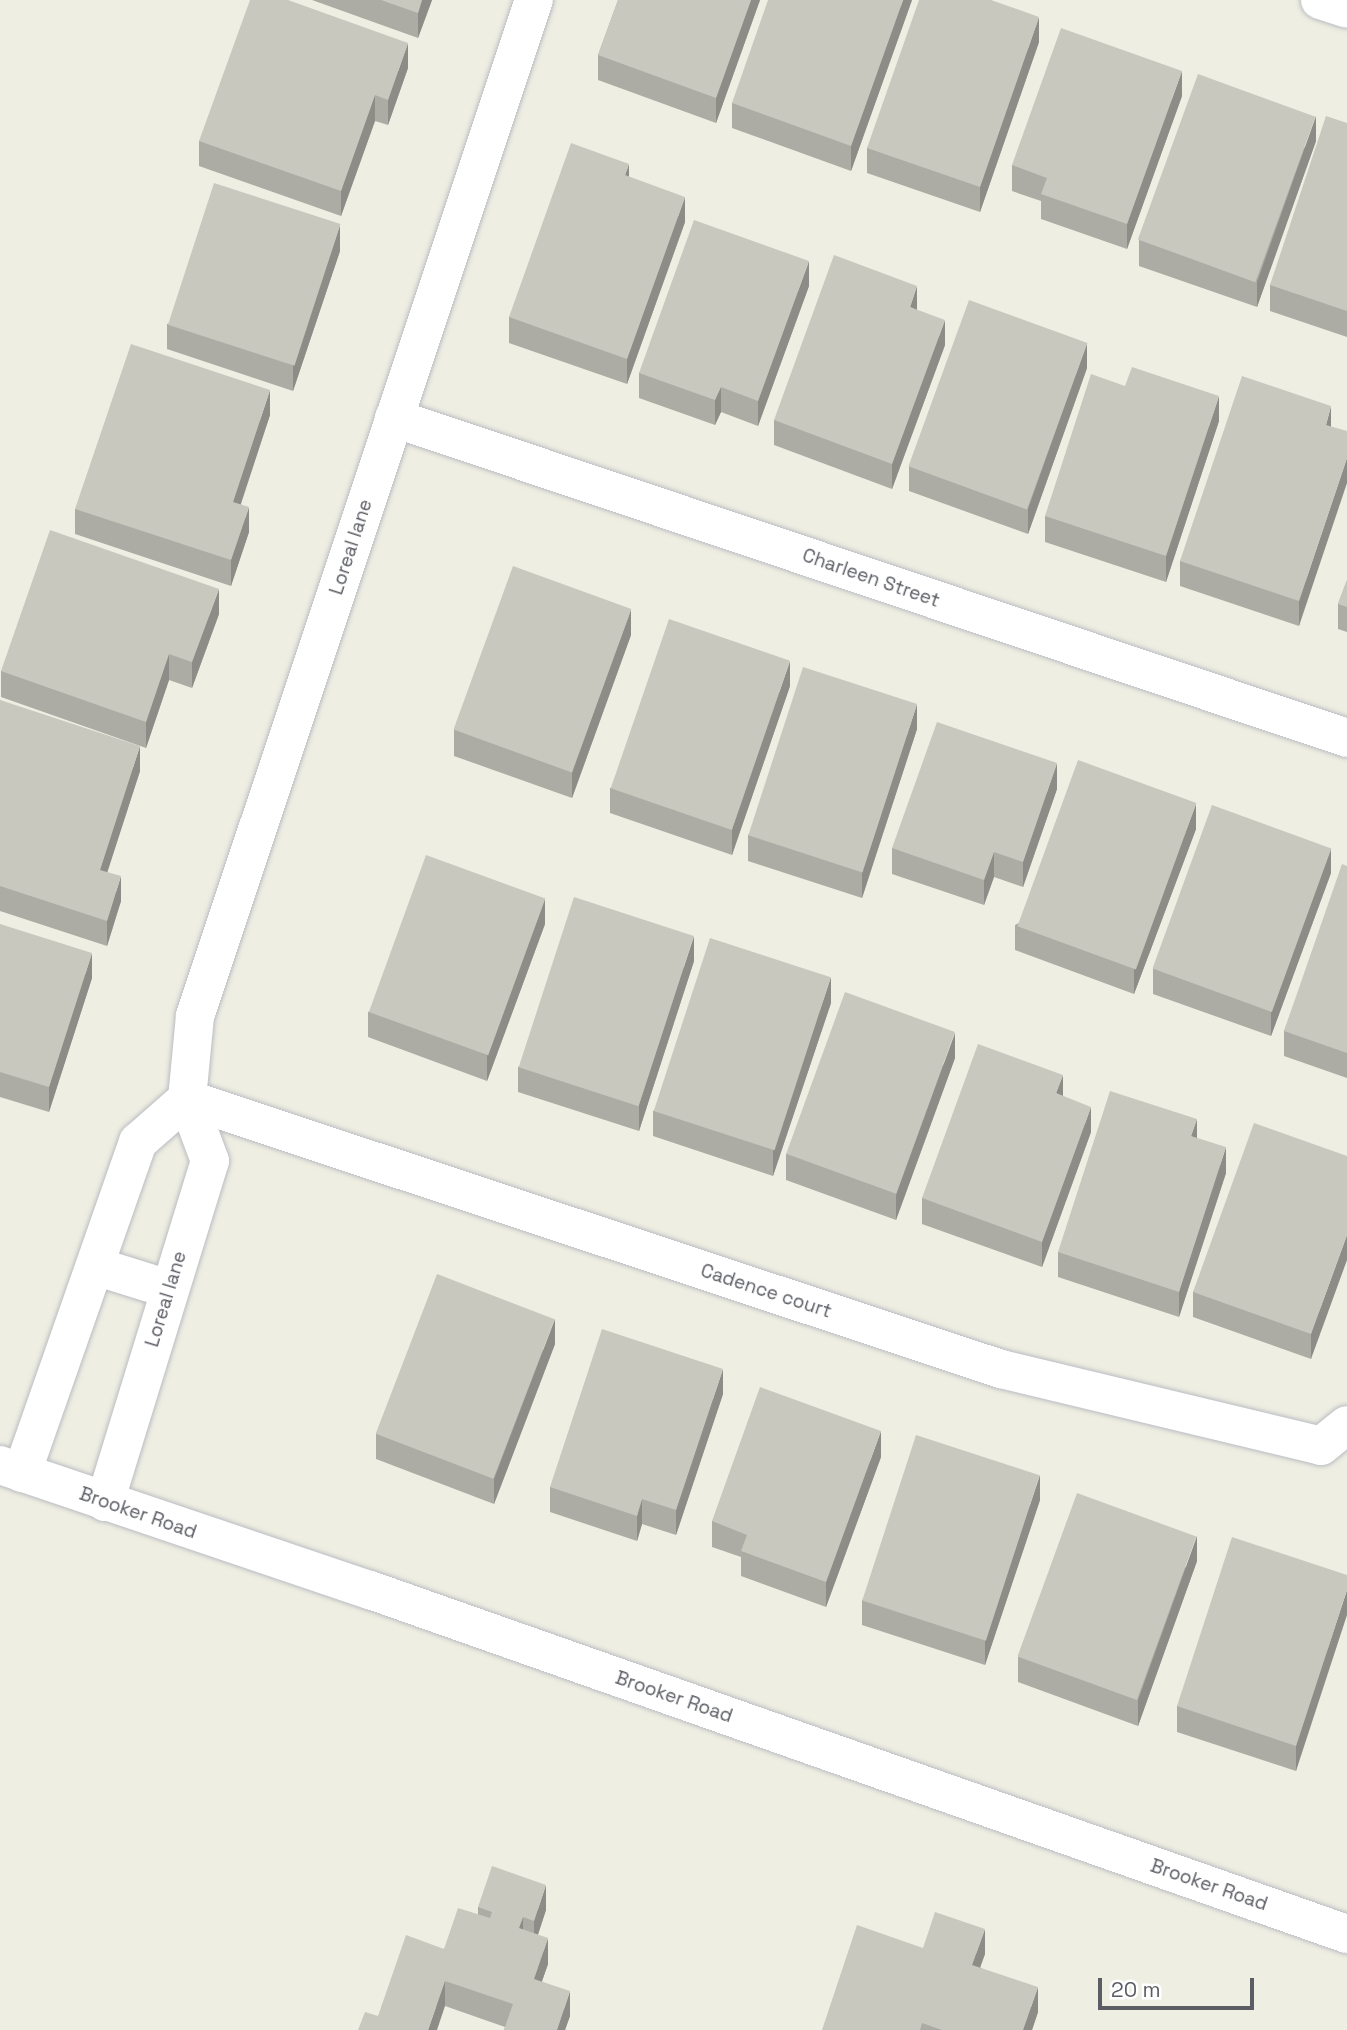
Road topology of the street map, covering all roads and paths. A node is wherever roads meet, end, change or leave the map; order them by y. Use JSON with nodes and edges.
{"nodes":[{"id":1,"x":534,"y":0,"type":"edge"},
{"id":2,"x":1320,"y":0,"type":"edge"},
{"id":3,"x":1347,"y":9,"type":"edge"},
{"id":4,"x":394,"y":418,"type":"junction"},
{"id":5,"x":1347,"y":738,"type":"edge"},
{"id":6,"x":187,"y":1099,"type":"junction"},
{"id":7,"x":95,"y":1266,"type":"junction"},
{"id":8,"x":169,"y":1289,"type":"junction"},
{"id":9,"x":1347,"y":1425,"type":"edge"},
{"id":10,"x":11,"y":1469,"type":"edge"},
{"id":11,"x":105,"y":1502,"type":"junction"},
{"id":12,"x":1347,"y":1934,"type":"edge"}],
"edges":[{"from":1,"to":4,"type":"street","name":"Loreal lane"},
{"from":2,"to":3,"type":"street"},
{"from":4,"to":5,"type":"street","name":"Charleen Street"},
{"from":4,"to":6,"type":"street","name":"Loreal lane"},
{"from":6,"to":7,"type":"street"},
{"from":6,"to":8,"type":"street","name":"Loreal lane"},
{"from":6,"to":9,"type":"street","name":"Cadence court"},
{"from":7,"to":8,"type":"street"},
{"from":7,"to":10,"type":"street"},
{"from":8,"to":11,"type":"street","name":"Loreal lane"},
{"from":10,"to":11,"type":"street","name":"Brooker Road"},
{"from":11,"to":12,"type":"street","name":"Brooker Road"}]}
